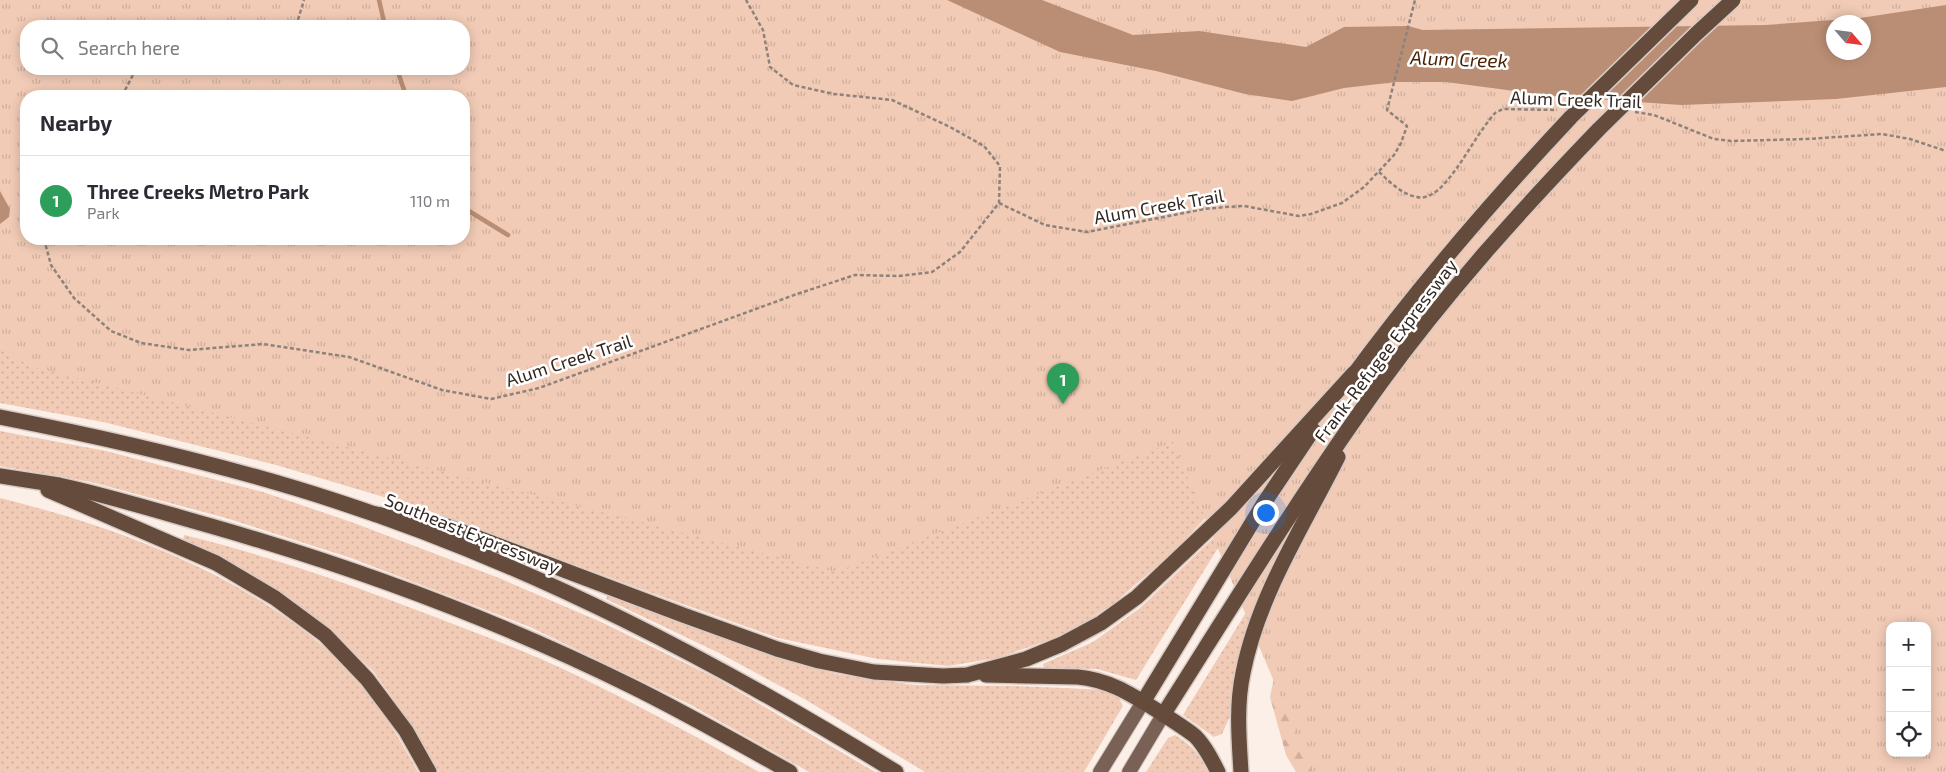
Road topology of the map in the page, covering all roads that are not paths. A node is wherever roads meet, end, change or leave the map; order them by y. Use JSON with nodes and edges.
{"nodes":[{"id":1,"x":1691,"y":0,"type":"edge"},
{"id":2,"x":1733,"y":0,"type":"edge"},
{"id":3,"x":1354,"y":373,"type":"junction"},
{"id":4,"x":1359,"y":414,"type":"junction"},
{"id":5,"x":0,"y":417,"type":"edge"},
{"id":6,"x":0,"y":476,"type":"edge"},
{"id":7,"x":24,"y":480,"type":"junction"},
{"id":8,"x":375,"y":514,"type":"junction"},
{"id":9,"x":966,"y":674,"type":"junction"},
{"id":10,"x":1142,"y":702,"type":"junction"},
{"id":11,"x":1163,"y":715,"type":"junction"},
{"id":12,"x":429,"y":772,"type":"edge"},
{"id":13,"x":790,"y":772,"type":"edge"},
{"id":14,"x":896,"y":772,"type":"edge"},
{"id":15,"x":1100,"y":772,"type":"edge"},
{"id":16,"x":1129,"y":772,"type":"edge"},
{"id":17,"x":1218,"y":772,"type":"edge"},
{"id":18,"x":1242,"y":772,"type":"edge"}],
"edges":[{"from":1,"to":3,"type":"highway","name":"Frank-Refugee Expressway","bridge":true},
{"from":2,"to":4,"type":"highway","name":"Frank-Refugee Expressway","bridge":true},
{"from":3,"to":9,"type":"highway"},
{"from":3,"to":10,"type":"highway","name":"Frank-Refugee Expressway"},
{"from":4,"to":11,"type":"highway","name":"Frank-Refugee Expressway"},
{"from":4,"to":18,"type":"highway"},
{"from":5,"to":8,"type":"highway","name":"Southeast Expressway"},
{"from":6,"to":7,"type":"highway"},
{"from":7,"to":12,"type":"highway"},
{"from":7,"to":13,"type":"highway"},
{"from":8,"to":9,"type":"highway"},
{"from":8,"to":14,"type":"highway","name":"Southeast Expressway"},
{"from":9,"to":10,"type":"highway"},
{"from":10,"to":11,"type":"highway"},
{"from":10,"to":15,"type":"main road","name":"Frank-Refugee Expressway"},
{"from":11,"to":16,"type":"main road","name":"Frank-Refugee Expressway"},
{"from":11,"to":17,"type":"highway"}]}
